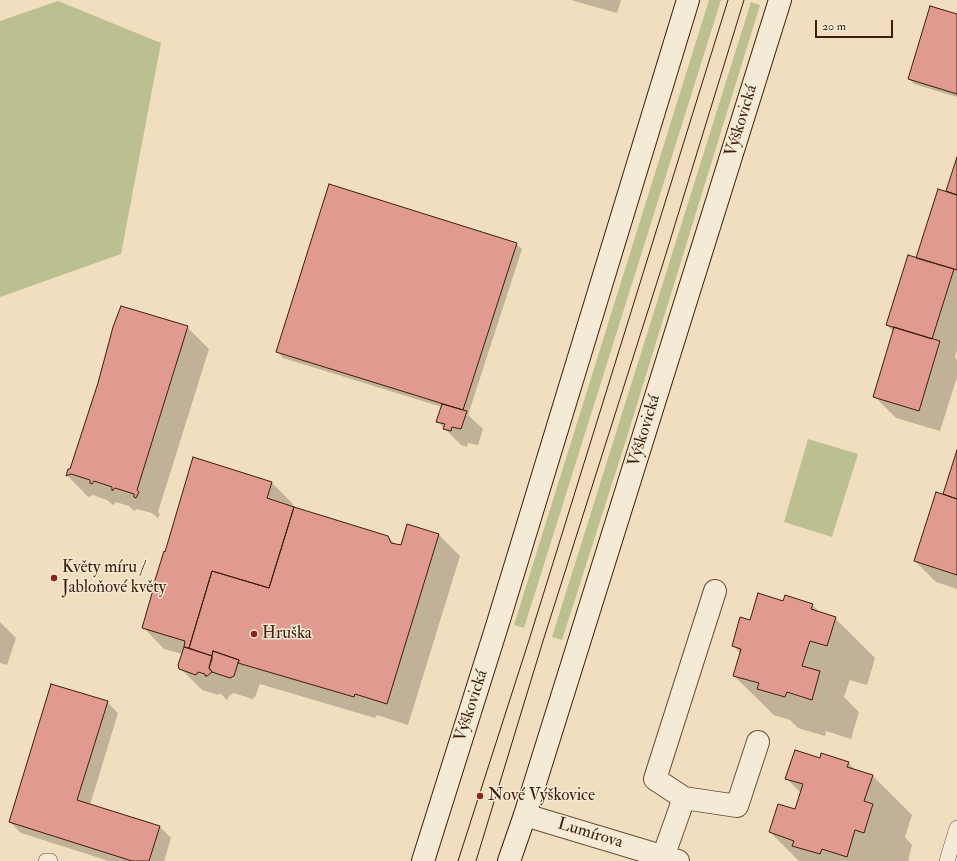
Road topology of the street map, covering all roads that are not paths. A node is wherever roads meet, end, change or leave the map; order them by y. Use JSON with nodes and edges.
{"nodes":[{"id":1,"x":688,"y":0,"type":"edge"},
{"id":2,"x":780,"y":0,"type":"edge"},
{"id":3,"x":715,"y":592,"type":"dead end"},
{"id":4,"x":758,"y":742,"type":"dead end"},
{"id":5,"x":684,"y":798,"type":"junction"},
{"id":6,"x":525,"y":815,"type":"junction"},
{"id":7,"x":957,"y":828,"type":"edge"},
{"id":8,"x":670,"y":859,"type":"edge"},
{"id":9,"x":46,"y":861,"type":"edge"},
{"id":10,"x":50,"y":861,"type":"edge"},
{"id":11,"x":423,"y":861,"type":"edge"},
{"id":12,"x":509,"y":861,"type":"edge"},
{"id":13,"x":946,"y":861,"type":"edge"}],
"edges":[{"from":1,"to":11,"type":"street","name":"Výškovická"},
{"from":2,"to":6,"type":"street","name":"Výškovická"},
{"from":3,"to":5,"type":"street"},
{"from":4,"to":5,"type":"street"},
{"from":5,"to":8,"type":"street"},
{"from":6,"to":8,"type":"street","name":"Lumírova"},
{"from":6,"to":12,"type":"street","name":"Výškovická"},
{"from":7,"to":13,"type":"lane"},
{"from":9,"to":10,"type":"lane"}]}
